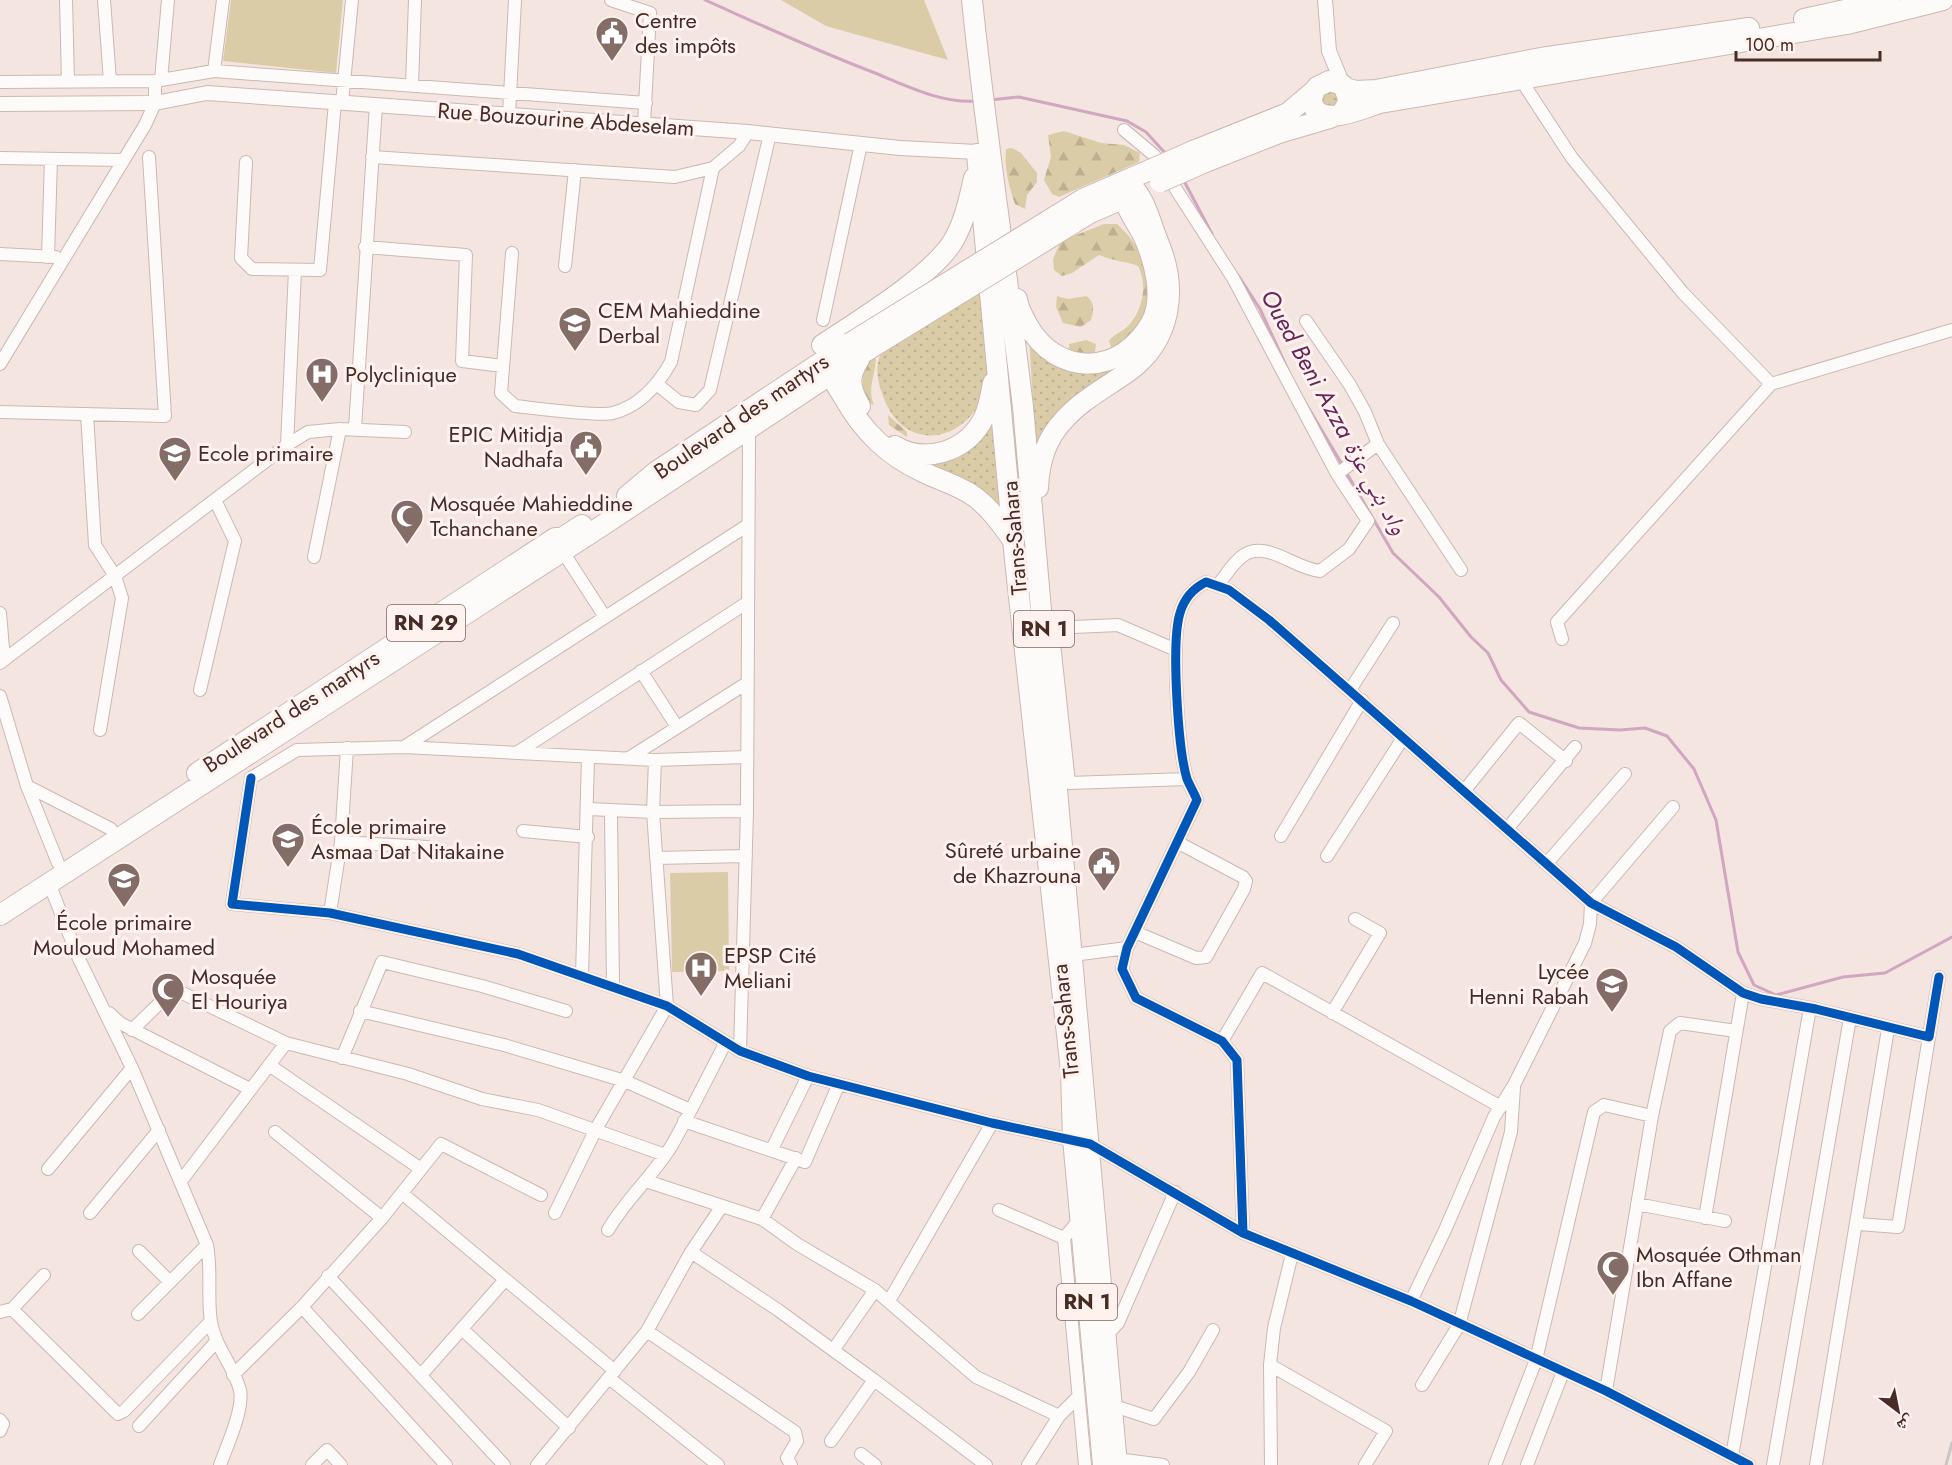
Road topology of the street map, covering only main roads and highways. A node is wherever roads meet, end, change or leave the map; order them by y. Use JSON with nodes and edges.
{"nodes":[{"id":1,"x":961,"y":0,"type":"edge"},
{"id":2,"x":972,"y":0,"type":"edge"},
{"id":3,"x":1890,"y":0,"type":"edge"},
{"id":4,"x":1943,"y":0,"type":"edge"},
{"id":5,"x":975,"y":87,"type":"junction"},
{"id":6,"x":1344,"y":87,"type":"junction"},
{"id":7,"x":1316,"y":89,"type":"junction"},
{"id":8,"x":979,"y":116,"type":"junction"},
{"id":9,"x":1336,"y":116,"type":"junction"},
{"id":10,"x":978,"y":158,"type":"junction"},
{"id":11,"x":1198,"y":158,"type":"junction"},
{"id":12,"x":1130,"y":190,"type":"junction"},
{"id":13,"x":1086,"y":206,"type":"junction"},
{"id":14,"x":1138,"y":227,"type":"junction"},
{"id":15,"x":1007,"y":272,"type":"junction"},
{"id":16,"x":856,"y":348,"type":"junction"},
{"id":17,"x":997,"y":360,"type":"junction"},
{"id":18,"x":831,"y":366,"type":"junction"},
{"id":19,"x":802,"y":393,"type":"junction"},
{"id":20,"x":847,"y":394,"type":"junction"},
{"id":21,"x":657,"y":471,"type":"junction"},
{"id":22,"x":1014,"y":542,"type":"junction"},
{"id":23,"x":1036,"y":546,"type":"junction"},
{"id":24,"x":229,"y":760,"type":"junction"},
{"id":25,"x":0,"y":900,"type":"edge"},
{"id":26,"x":0,"y":915,"type":"edge"},
{"id":27,"x":1082,"y":1142,"type":"junction"},
{"id":28,"x":1112,"y":1463,"type":"edge"}],
"edges":[{"from":1,"to":5,"type":"highway","number":"RN 1"},
{"from":2,"to":5,"type":"highway","number":"RN 1"},
{"from":3,"to":6,"type":"highway"},
{"from":4,"to":9,"type":"highway"},
{"from":5,"to":8,"type":"highway","number":"RN 1"},
{"from":6,"to":7,"type":"highway"},
{"from":6,"to":9,"type":"highway"},
{"from":7,"to":9,"type":"highway"},
{"from":7,"to":11,"type":"highway"},
{"from":8,"to":10,"type":"highway","name":"Trans-Sahara","number":"RN 1"},
{"from":8,"to":15,"type":"highway","number":"RN 1"},
{"from":9,"to":11,"type":"highway"},
{"from":10,"to":17,"type":"highway","name":"Trans-Sahara","number":"RN 1"},
{"from":10,"to":21,"type":"highway"},
{"from":11,"to":12,"type":"highway","bridge":true},
{"from":12,"to":13,"type":"highway"},
{"from":12,"to":14,"type":"highway"},
{"from":12,"to":23,"type":"highway"},
{"from":13,"to":14,"type":"highway"},
{"from":13,"to":16,"type":"highway","bridge":true},
{"from":14,"to":15,"type":"highway"},
{"from":15,"to":23,"type":"highway","number":"RN 1"},
{"from":16,"to":18,"type":"highway"},
{"from":16,"to":20,"type":"highway"},
{"from":17,"to":20,"type":"highway"},
{"from":17,"to":22,"type":"highway","name":"Trans-Sahara","number":"RN 1"},
{"from":18,"to":19,"type":"highway","name":"Boulevard des martyrs","number":"RN 29"},
{"from":18,"to":20,"type":"highway"},
{"from":18,"to":21,"type":"highway","name":"Boulevard des martyrs","number":"RN 29"},
{"from":19,"to":20,"type":"highway"},
{"from":19,"to":24,"type":"highway","name":"Boulevard des martyrs","number":"RN 29"},
{"from":20,"to":22,"type":"highway"},
{"from":21,"to":24,"type":"highway","name":"Boulevard des martyrs","number":"RN 29"},
{"from":22,"to":27,"type":"highway","name":"Trans-Sahara","number":"RN 1"},
{"from":23,"to":27,"type":"highway","number":"RN 1"},
{"from":24,"to":25,"type":"highway","name":"Boulevard des martyrs","number":"RN 29"},
{"from":24,"to":26,"type":"highway","name":"Boulevard des martyrs","number":"RN 29"},
{"from":27,"to":28,"type":"highway","number":"RN 1"},
{"from":27,"to":28,"type":"highway","number":"RN 1"}]}
